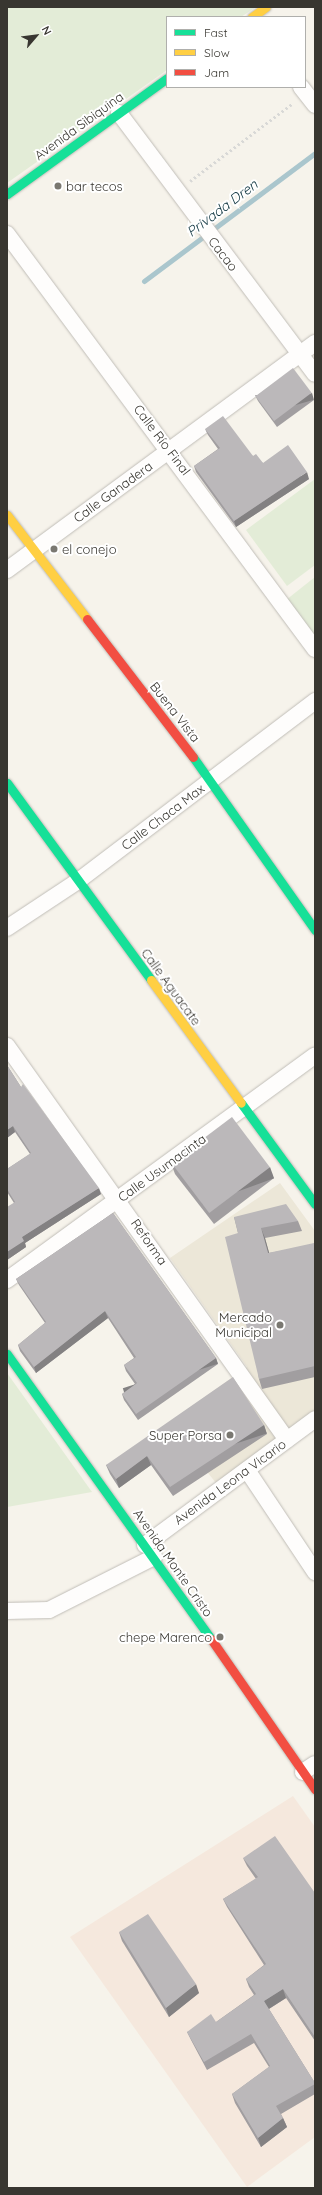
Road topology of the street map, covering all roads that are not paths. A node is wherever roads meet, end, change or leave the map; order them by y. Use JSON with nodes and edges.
{"nodes":[{"id":1,"x":266,"y":7,"type":"edge"},
{"id":2,"x":253,"y":16,"type":"edge"},
{"id":3,"x":166,"y":79,"type":"edge"},
{"id":4,"x":119,"y":113,"type":"junction"},
{"id":5,"x":7,"y":194,"type":"edge"},
{"id":6,"x":7,"y":234,"type":"edge"},
{"id":7,"x":315,"y":343,"type":"edge"},
{"id":8,"x":301,"y":354,"type":"junction"},
{"id":9,"x":315,"y":374,"type":"edge"},
{"id":10,"x":170,"y":450,"type":"junction"},
{"id":11,"x":7,"y":515,"type":"edge"},
{"id":12,"x":33,"y":551,"type":"junction"},
{"id":13,"x":7,"y":570,"type":"edge"},
{"id":14,"x":315,"y":649,"type":"edge"},
{"id":15,"x":315,"y":701,"type":"edge"},
{"id":16,"x":211,"y":780,"type":"junction"},
{"id":17,"x":7,"y":783,"type":"edge"},
{"id":18,"x":78,"y":881,"type":"junction"},
{"id":19,"x":7,"y":928,"type":"edge"},
{"id":20,"x":315,"y":930,"type":"edge"},
{"id":21,"x":7,"y":1046,"type":"edge"},
{"id":22,"x":315,"y":1055,"type":"edge"},
{"id":23,"x":243,"y":1108,"type":"junction"},
{"id":24,"x":119,"y":1199,"type":"junction"},
{"id":25,"x":315,"y":1204,"type":"edge"},
{"id":26,"x":7,"y":1280,"type":"edge"},
{"id":27,"x":7,"y":1354,"type":"edge"},
{"id":28,"x":315,"y":1419,"type":"edge"},
{"id":29,"x":287,"y":1440,"type":"junction"},
{"id":30,"x":247,"y":1470,"type":"junction"},
{"id":31,"x":149,"y":1551,"type":"junction"},
{"id":32,"x":315,"y":1572,"type":"edge"},
{"id":33,"x":7,"y":1611,"type":"edge"},
{"id":34,"x":309,"y":1768,"type":"edge"},
{"id":35,"x":315,"y":1790,"type":"edge"}],
"edges":[{"from":1,"to":2,"type":"street"},
{"from":3,"to":4,"type":"street","name":"Avenida Sibiquina"},
{"from":4,"to":5,"type":"street","name":"Avenida Sibiquina"},
{"from":4,"to":8,"type":"street","name":"Cacao"},
{"from":6,"to":10,"type":"street","name":"Calle Río Final"},
{"from":7,"to":8,"type":"street","name":"Calle Ganadera"},
{"from":8,"to":9,"type":"street","name":"Cacao"},
{"from":8,"to":10,"type":"street","name":"Calle Ganadera"},
{"from":10,"to":12,"type":"street","name":"Calle Ganadera"},
{"from":10,"to":14,"type":"street","name":"Calle Río Final"},
{"from":11,"to":12,"type":"street","name":"Buena Vista"},
{"from":12,"to":13,"type":"street","name":"Calle Ganadera"},
{"from":12,"to":16,"type":"street","name":"Buena Vista"},
{"from":15,"to":16,"type":"street","name":"Calle Chaca Max"},
{"from":16,"to":18,"type":"street","name":"Calle Chaca Max"},
{"from":16,"to":20,"type":"street","name":"Buena Vista"},
{"from":17,"to":18,"type":"street","name":"Calle Aguacate"},
{"from":18,"to":19,"type":"street","name":"Calle Chaca Max"},
{"from":18,"to":23,"type":"street","name":"Calle Aguacate"},
{"from":21,"to":24,"type":"street","name":"Reforma"},
{"from":22,"to":23,"type":"street","name":"Calle Usumacinta"},
{"from":23,"to":24,"type":"street","name":"Calle Usumacinta"},
{"from":23,"to":25,"type":"street","name":"Calle Aguacate"},
{"from":24,"to":26,"type":"street","name":"Calle Usumacinta"},
{"from":24,"to":29,"type":"street","name":"Reforma"},
{"from":27,"to":31,"type":"street","name":"Avenida Monte Cristo"},
{"from":28,"to":29,"type":"street","name":"Avenida Leona Vicario"},
{"from":29,"to":30,"type":"street","name":"Avenida Leona Vicario"},
{"from":30,"to":31,"type":"street","name":"Avenida Leona Vicario"},
{"from":30,"to":32,"type":"street"},
{"from":31,"to":33,"type":"street","name":"Avenida Leona Vicario"},
{"from":31,"to":34,"type":"street","name":"Avenida Monte Cristo"},
{"from":34,"to":35,"type":"street","name":"Avenida Monte Cristo"}]}
